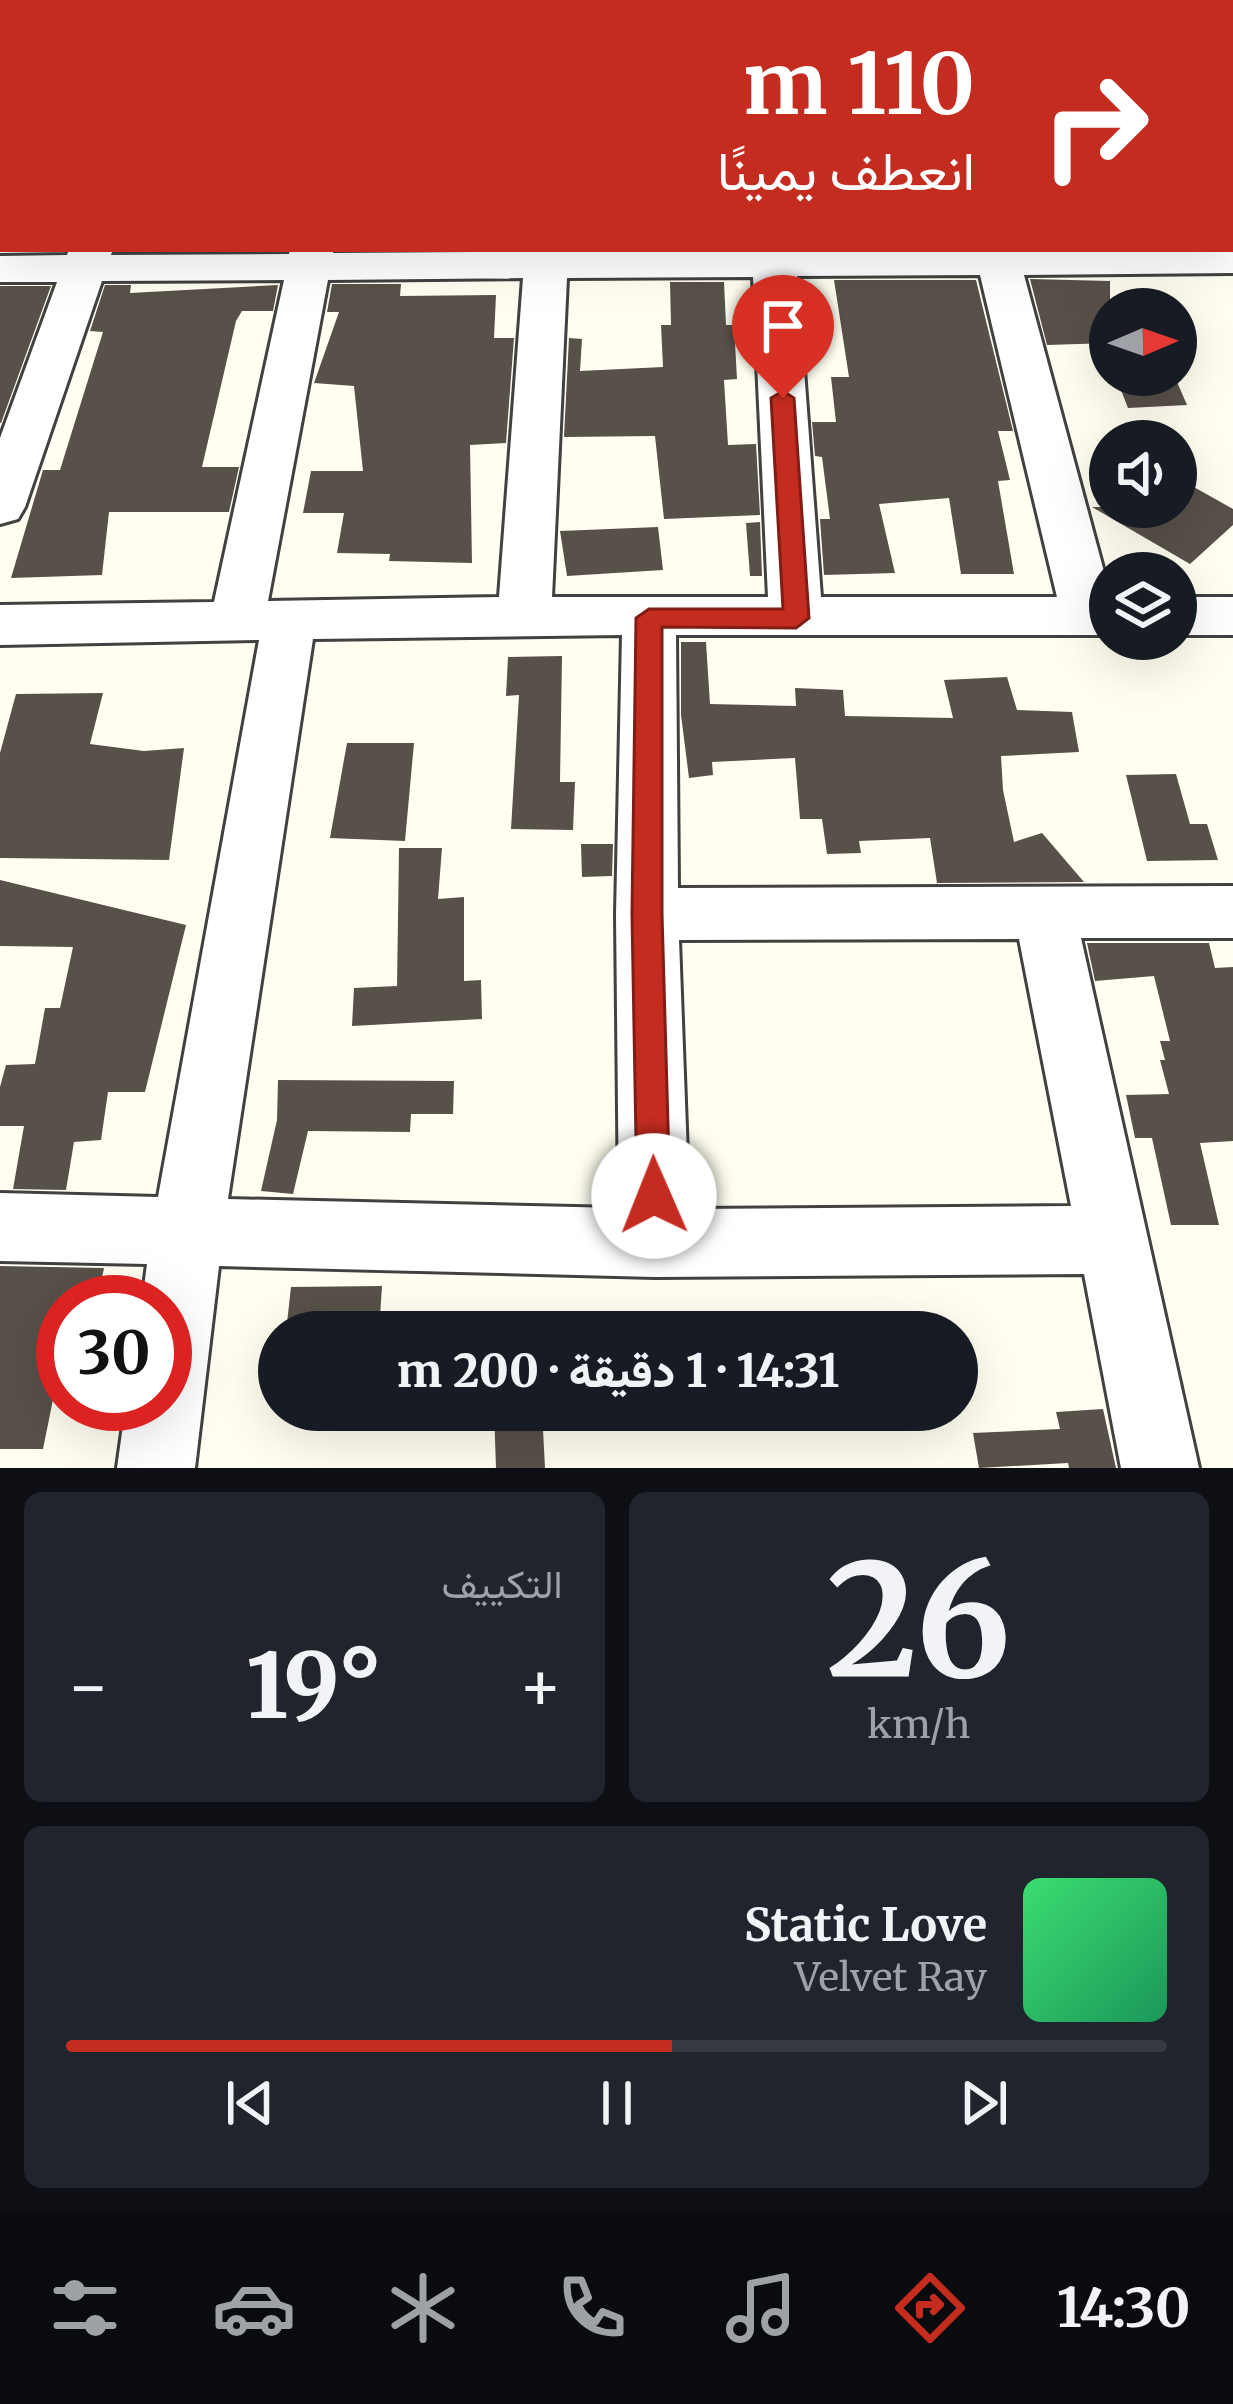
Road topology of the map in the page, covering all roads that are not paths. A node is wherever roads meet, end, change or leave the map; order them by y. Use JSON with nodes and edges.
{"nodes":[{"id":1,"x":996,"y":255,"type":"edge"},
{"id":2,"x":546,"y":258,"type":"edge"},
{"id":3,"x":774,"y":258,"type":"edge"},
{"id":4,"x":88,"y":259,"type":"edge"},
{"id":5,"x":310,"y":260,"type":"edge"},
{"id":6,"x":1233,"y":260,"type":"edge"},
{"id":7,"x":0,"y":269,"type":"edge"},
{"id":8,"x":0,"y":507,"type":"edge"},
{"id":9,"x":1089,"y":578,"type":"edge"},
{"id":10,"x":524,"y":616,"type":"junction"},
{"id":11,"x":1089,"y":616,"type":"edge"},
{"id":12,"x":1197,"y":616,"type":"edge"},
{"id":13,"x":1233,"y":616,"type":"edge"},
{"id":14,"x":649,"y":618,"type":"junction"},
{"id":15,"x":796,"y":618,"type":"junction"},
{"id":16,"x":263,"y":622,"type":"junction"},
{"id":17,"x":0,"y":625,"type":"edge"},
{"id":18,"x":1233,"y":912,"type":"edge"},
{"id":19,"x":647,"y":914,"type":"junction"},
{"id":20,"x":1045,"y":915,"type":"junction"},
{"id":21,"x":0,"y":1227,"type":"edge"},
{"id":22,"x":188,"y":1228,"type":"junction"},
{"id":23,"x":1111,"y":1240,"type":"junction"},
{"id":24,"x":655,"y":1243,"type":"junction"},
{"id":25,"x":182,"y":1275,"type":"edge"},
{"id":26,"x":161,"y":1431,"type":"edge"},
{"id":27,"x":156,"y":1468,"type":"edge"},
{"id":28,"x":1160,"y":1468,"type":"edge"}],
"edges":[{"from":1,"to":3,"type":"street"},
{"from":1,"to":6,"type":"street"},
{"from":1,"to":9,"type":"street"},
{"from":2,"to":3,"type":"street"},
{"from":2,"to":5,"type":"street"},
{"from":2,"to":10,"type":"street"},
{"from":3,"to":15,"type":"street"},
{"from":4,"to":5,"type":"street"},
{"from":4,"to":7,"type":"street"},
{"from":4,"to":8,"type":"street"},
{"from":5,"to":16,"type":"street"},
{"from":10,"to":14,"type":"street"},
{"from":10,"to":16,"type":"street"},
{"from":11,"to":15,"type":"street"},
{"from":12,"to":13,"type":"street"},
{"from":14,"to":15,"type":"street"},
{"from":14,"to":19,"type":"street"},
{"from":16,"to":17,"type":"street"},
{"from":16,"to":22,"type":"street"},
{"from":18,"to":20,"type":"street"},
{"from":19,"to":20,"type":"street"},
{"from":19,"to":24,"type":"street"},
{"from":20,"to":23,"type":"street"},
{"from":21,"to":22,"type":"street"},
{"from":22,"to":24,"type":"street"},
{"from":22,"to":25,"type":"street"},
{"from":23,"to":24,"type":"street"},
{"from":23,"to":28,"type":"street"},
{"from":26,"to":27,"type":"street"}]}
